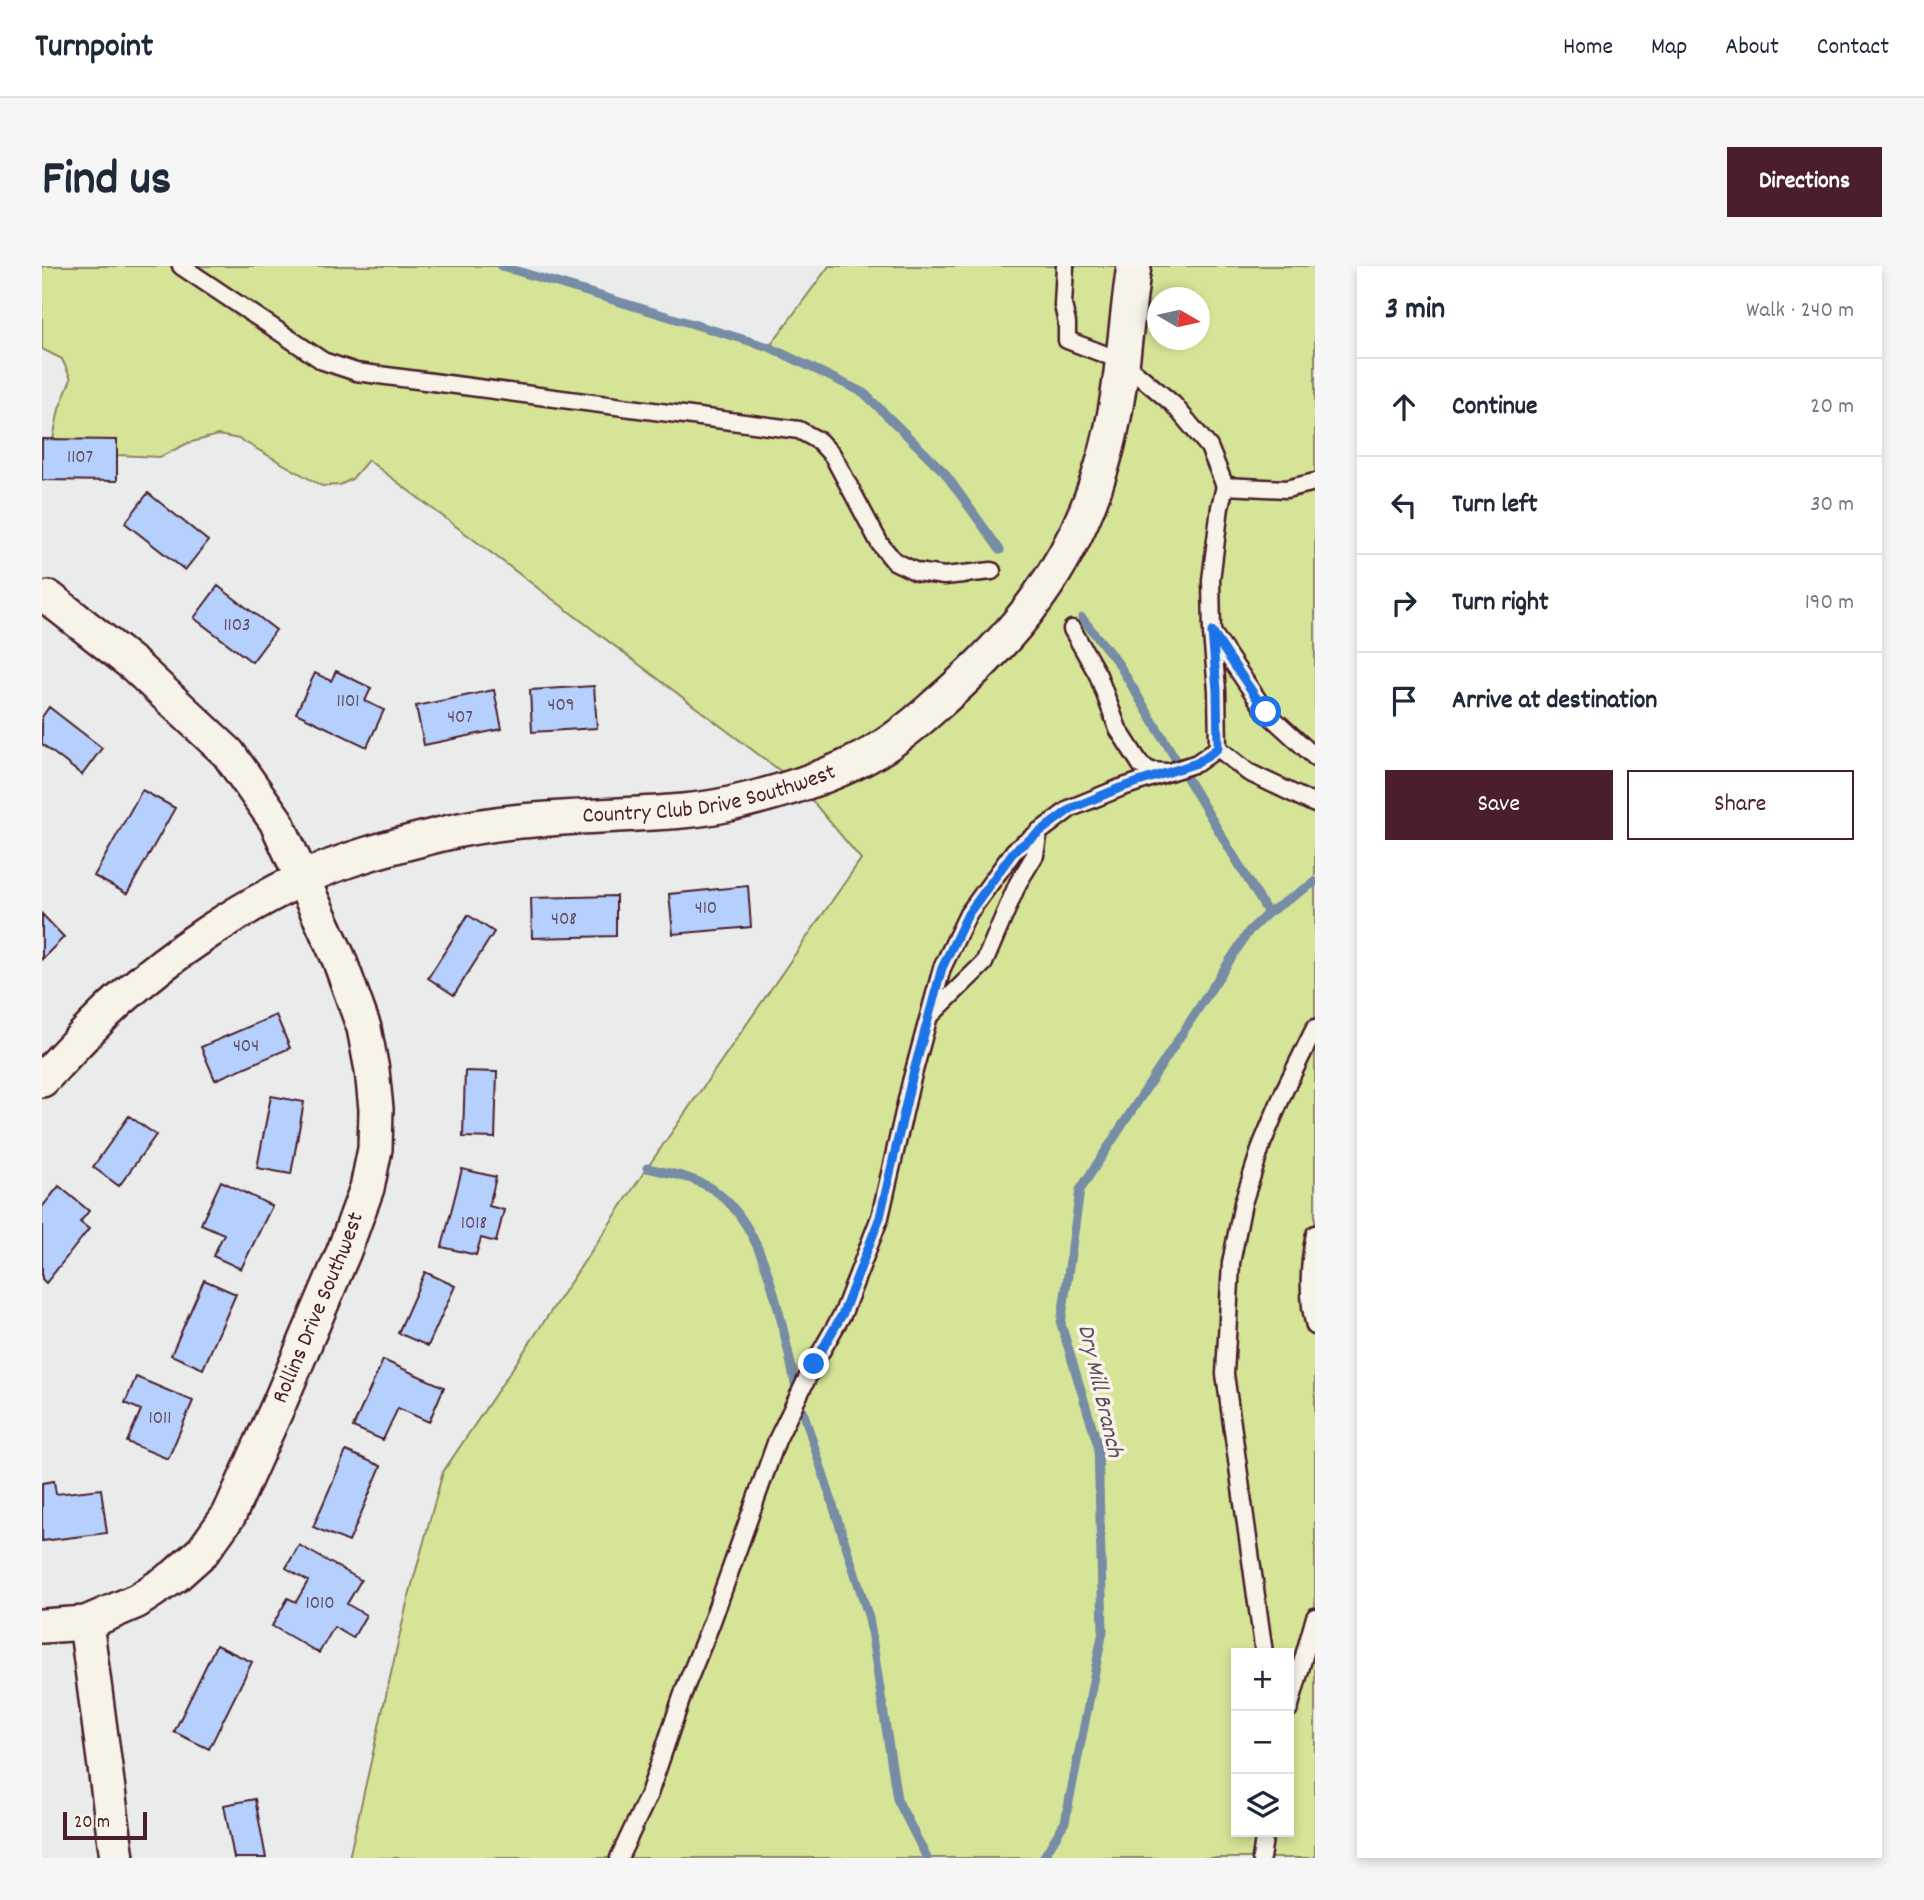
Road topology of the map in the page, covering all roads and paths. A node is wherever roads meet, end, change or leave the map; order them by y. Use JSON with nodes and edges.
{"nodes":[{"id":1,"x":181,"y":266,"type":"edge"},
{"id":2,"x":1065,"y":266,"type":"edge"},
{"id":3,"x":1135,"y":266,"type":"edge"},
{"id":4,"x":1122,"y":361,"type":"junction"},
{"id":5,"x":1315,"y":482,"type":"edge"},
{"id":6,"x":1225,"y":486,"type":"junction"},
{"id":7,"x":992,"y":571,"type":"dead end"},
{"id":8,"x":49,"y":598,"type":"dead end"},
{"id":9,"x":1072,"y":629,"type":"dead end"},
{"id":10,"x":1212,"y":632,"type":"junction"},
{"id":11,"x":1218,"y":748,"type":"junction"},
{"id":12,"x":1315,"y":757,"type":"edge"},
{"id":13,"x":1170,"y":772,"type":"junction"},
{"id":14,"x":1315,"y":804,"type":"edge"},
{"id":15,"x":1039,"y":831,"type":"junction"},
{"id":16,"x":303,"y":878,"type":"junction"},
{"id":17,"x":929,"y":1017,"type":"junction"},
{"id":18,"x":1315,"y":1028,"type":"edge"},
{"id":19,"x":42,"y":1080,"type":"edge"},
{"id":20,"x":1314,"y":1241,"type":"edge"},
{"id":21,"x":1315,"y":1326,"type":"edge"},
{"id":22,"x":1315,"y":1617,"type":"edge"},
{"id":23,"x":86,"y":1623,"type":"junction"},
{"id":24,"x":42,"y":1626,"type":"edge"},
{"id":25,"x":1263,"y":1648,"type":"edge"},
{"id":26,"x":1294,"y":1691,"type":"edge"},
{"id":27,"x":1264,"y":1837,"type":"edge"},
{"id":28,"x":117,"y":1858,"type":"edge"},
{"id":29,"x":619,"y":1858,"type":"edge"},
{"id":30,"x":1261,"y":1858,"type":"edge"}],
"edges":[{"from":1,"to":7,"type":"lane"},
{"from":2,"to":4,"type":"lane"},
{"from":3,"to":4,"type":"street","name":"Country Club Drive Southwest"},
{"from":4,"to":6,"type":"lane"},
{"from":4,"to":16,"type":"street","name":"Country Club Drive Southwest"},
{"from":5,"to":6,"type":"lane"},
{"from":6,"to":10,"type":"lane"},
{"from":8,"to":16,"type":"street","name":"Rollins Drive Southwest"},
{"from":9,"to":13,"type":"lane"},
{"from":10,"to":11,"type":"lane"},
{"from":10,"to":12,"type":"lane"},
{"from":11,"to":13,"type":"lane"},
{"from":11,"to":14,"type":"lane"},
{"from":13,"to":15,"type":"lane"},
{"from":15,"to":17,"type":"lane"},
{"from":15,"to":17,"type":"lane"},
{"from":16,"to":19,"type":"street","name":"Country Club Drive Southwest"},
{"from":16,"to":23,"type":"street","name":"Rollins Drive Southwest"},
{"from":17,"to":29,"type":"lane"},
{"from":18,"to":25,"type":"lane"},
{"from":20,"to":21,"type":"lane"},
{"from":22,"to":26,"type":"lane"},
{"from":23,"to":24,"type":"street","name":"Rollins Drive Southwest"},
{"from":23,"to":28,"type":"street"},
{"from":27,"to":30,"type":"lane"}]}
